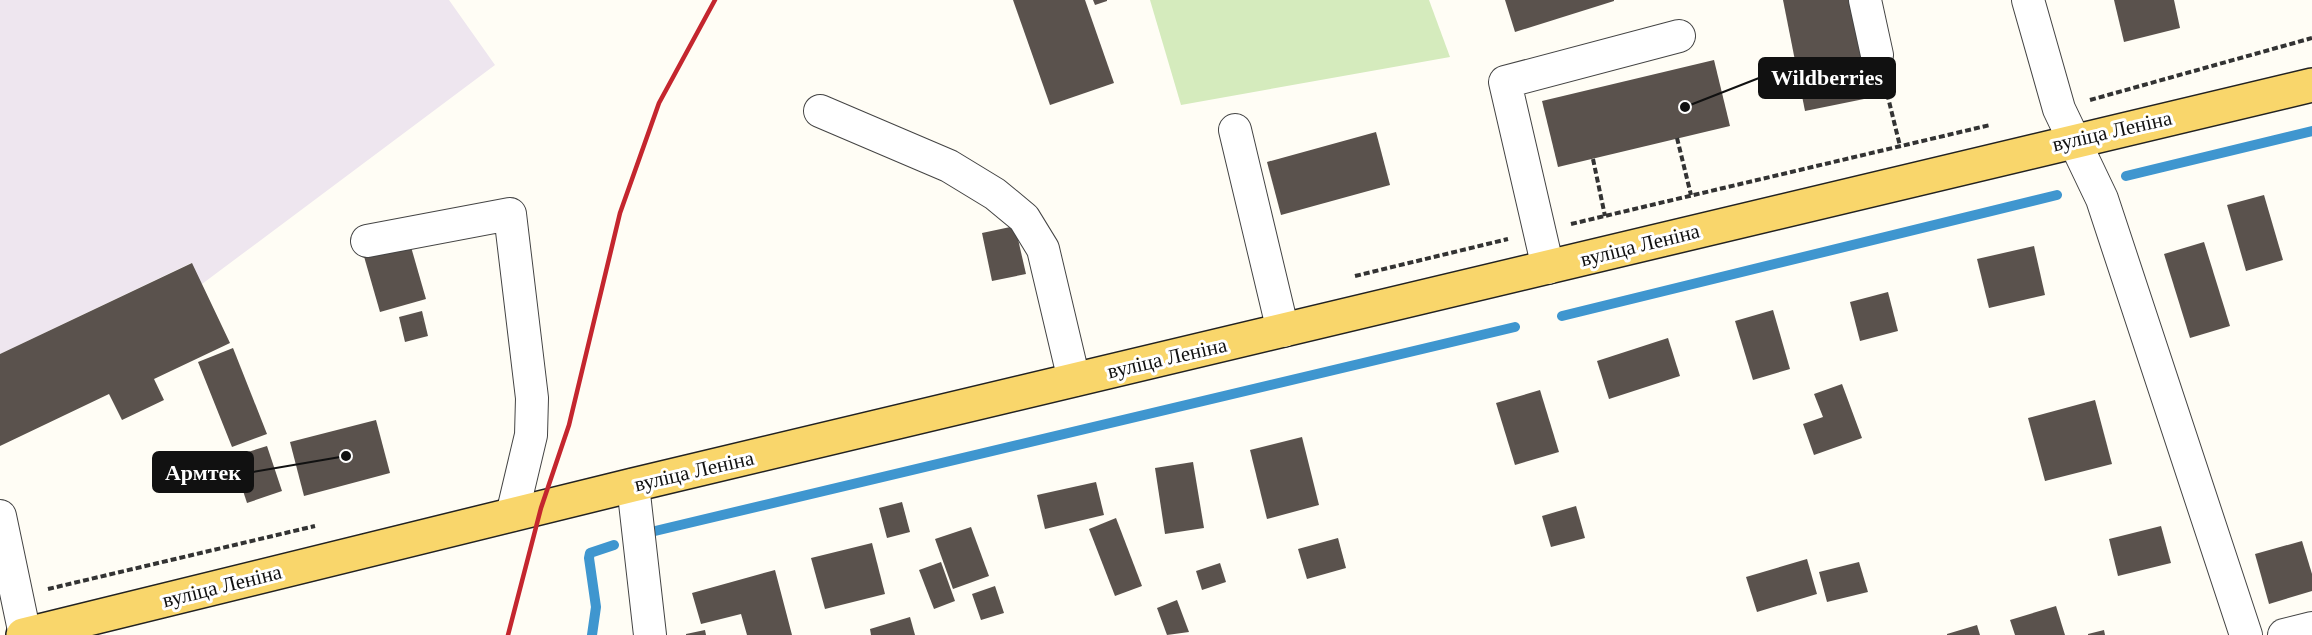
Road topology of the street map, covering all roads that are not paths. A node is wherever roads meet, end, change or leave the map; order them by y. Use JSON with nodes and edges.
{"nodes":[{"id":1,"x":1865,"y":0,"type":"edge"},
{"id":2,"x":2028,"y":0,"type":"edge"},
{"id":3,"x":1679,"y":36,"type":"dead end"},
{"id":4,"x":1877,"y":55,"type":"road end"},
{"id":5,"x":2312,"y":84,"type":"edge"},
{"id":6,"x":820,"y":111,"type":"dead end"},
{"id":7,"x":1235,"y":130,"type":"dead end"},
{"id":8,"x":2073,"y":140,"type":"junction"},
{"id":9,"x":367,"y":241,"type":"dead end"},
{"id":10,"x":1548,"y":268,"type":"junction"},
{"id":11,"x":1283,"y":331,"type":"junction"},
{"id":12,"x":1074,"y":380,"type":"junction"},
{"id":13,"x":633,"y":485,"type":"junction"},
{"id":14,"x":512,"y":515,"type":"junction"},
{"id":15,"x":0,"y":516,"type":"edge"},
{"id":16,"x":2312,"y":628,"type":"edge"},
{"id":17,"x":24,"y":635,"type":"edge"},
{"id":18,"x":650,"y":635,"type":"edge"},
{"id":19,"x":2246,"y":635,"type":"edge"},
{"id":20,"x":2284,"y":635,"type":"edge"}],
"edges":[{"from":1,"to":4,"type":"street"},
{"from":2,"to":8,"type":"street"},
{"from":3,"to":10,"type":"street"},
{"from":5,"to":8,"type":"main road","name":"вуліца Леніна"},
{"from":6,"to":12,"type":"street"},
{"from":7,"to":11,"type":"street"},
{"from":8,"to":10,"type":"main road","name":"вуліца Леніна"},
{"from":8,"to":19,"type":"street"},
{"from":9,"to":14,"type":"street"},
{"from":10,"to":11,"type":"main road","name":"вуліца Леніна"},
{"from":11,"to":12,"type":"main road","name":"вуліца Леніна"},
{"from":12,"to":13,"type":"main road","name":"вуліца Леніна"},
{"from":13,"to":14,"type":"main road","name":"вуліца Леніна"},
{"from":13,"to":18,"type":"street"},
{"from":14,"to":17,"type":"main road","name":"вуліца Леніна"},
{"from":15,"to":17,"type":"street"},
{"from":16,"to":20,"type":"street"}]}
